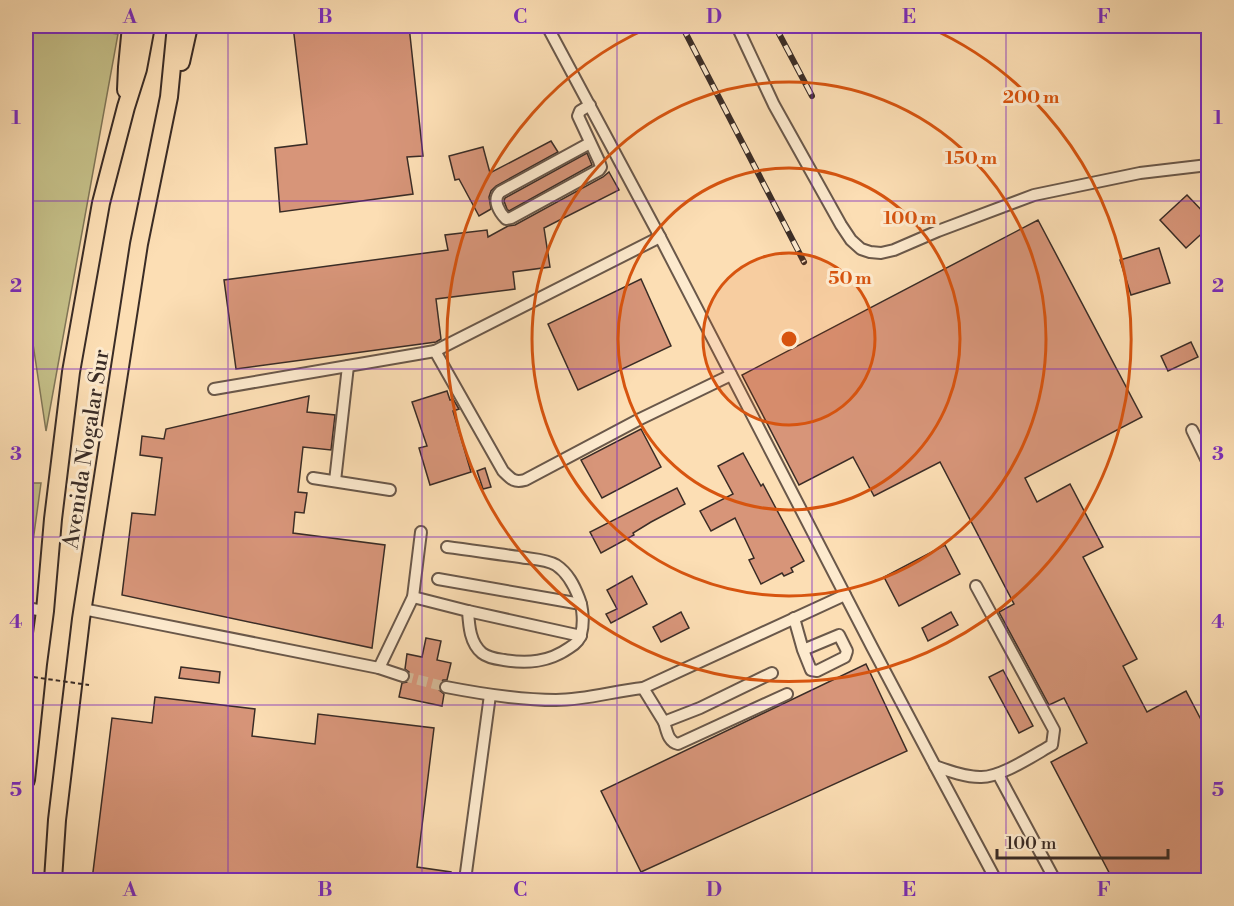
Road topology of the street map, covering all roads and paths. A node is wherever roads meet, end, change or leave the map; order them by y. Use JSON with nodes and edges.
{"nodes":[{"id":1,"x":131,"y":26,"type":"edge"},
{"id":2,"x":146,"y":26,"type":"edge"},
{"id":3,"x":176,"y":26,"type":"edge"},
{"id":4,"x":189,"y":26,"type":"edge"},
{"id":5,"x":547,"y":26,"type":"edge"},
{"id":6,"x":737,"y":26,"type":"edge"},
{"id":7,"x":169,"y":97,"type":"junction"},
{"id":8,"x":590,"y":105,"type":"junction"},
{"id":9,"x":126,"y":107,"type":"junction"},
{"id":10,"x":590,"y":143,"type":"junction"},
{"id":11,"x":1209,"y":165,"type":"edge"},
{"id":12,"x":660,"y":237,"type":"junction"},
{"id":13,"x":435,"y":351,"type":"junction"},
{"id":14,"x":348,"y":366,"type":"junction"},
{"id":15,"x":731,"y":375,"type":"junction"},
{"id":16,"x":214,"y":389,"type":"dead end"},
{"id":17,"x":1192,"y":430,"type":"dead end"},
{"id":18,"x":1209,"y":463,"type":"edge"},
{"id":19,"x":313,"y":478,"type":"dead end"},
{"id":20,"x":335,"y":481,"type":"junction"},
{"id":21,"x":390,"y":490,"type":"dead end"},
{"id":22,"x":421,"y":532,"type":"dead end"},
{"id":23,"x":447,"y":547,"type":"dead end"},
{"id":24,"x":438,"y":579,"type":"dead end"},
{"id":25,"x":976,"y":586,"type":"dead end"},
{"id":26,"x":845,"y":595,"type":"junction"},
{"id":27,"x":413,"y":597,"type":"junction"},
{"id":28,"x":581,"y":604,"type":"junction"},
{"id":29,"x":26,"y":608,"type":"edge"},
{"id":30,"x":83,"y":609,"type":"junction"},
{"id":31,"x":45,"y":611,"type":"junction"},
{"id":32,"x":468,"y":611,"type":"junction"},
{"id":33,"x":794,"y":618,"type":"junction"},
{"id":34,"x":581,"y":636,"type":"junction"},
{"id":35,"x":803,"y":650,"type":"dead end"},
{"id":36,"x":380,"y":668,"type":"junction"},
{"id":37,"x":772,"y":673,"type":"dead end"},
{"id":38,"x":26,"y":676,"type":"edge"},
{"id":39,"x":403,"y":676,"type":"tunnel mouth"},
{"id":40,"x":88,"y":685,"type":"dead end"},
{"id":41,"x":446,"y":687,"type":"tunnel mouth"},
{"id":42,"x":643,"y":688,"type":"junction"},
{"id":43,"x":787,"y":694,"type":"dead end"},
{"id":44,"x":490,"y":695,"type":"junction"},
{"id":45,"x":664,"y":722,"type":"junction"},
{"id":46,"x":935,"y":766,"type":"junction"},
{"id":47,"x":998,"y":774,"type":"junction"},
{"id":48,"x":26,"y":780,"type":"edge"},
{"id":49,"x":53,"y":880,"type":"edge"},
{"id":50,"x":465,"y":880,"type":"edge"},
{"id":51,"x":996,"y":880,"type":"edge"},
{"id":52,"x":1055,"y":880,"type":"edge"}],
"edges":[{"from":1,"to":9,"type":"highway"},
{"from":2,"to":9,"type":"highway","name":"Avenida Nogalar Sur"},
{"from":3,"to":7,"type":"highway","name":"Avenida Nogalar Sur"},
{"from":4,"to":7,"type":"highway"},
{"from":5,"to":8,"type":"street"},
{"from":6,"to":11,"type":"street"},
{"from":7,"to":30,"type":"highway","name":"Avenida Nogalar Sur"},
{"from":8,"to":10,"type":"street"},
{"from":8,"to":12,"type":"street"},
{"from":9,"to":31,"type":"highway","name":"Avenida Nogalar Sur"},
{"from":10,"to":10,"type":"street"},
{"from":12,"to":13,"type":"street"},
{"from":12,"to":15,"type":"street"},
{"from":13,"to":14,"type":"street"},
{"from":13,"to":15,"type":"street"},
{"from":14,"to":16,"type":"street"},
{"from":14,"to":20,"type":"street"},
{"from":15,"to":26,"type":"street"},
{"from":17,"to":18,"type":"street"},
{"from":19,"to":20,"type":"street"},
{"from":20,"to":21,"type":"street"},
{"from":22,"to":27,"type":"street"},
{"from":23,"to":28,"type":"street"},
{"from":24,"to":28,"type":"street"},
{"from":25,"to":47,"type":"street"},
{"from":26,"to":33,"type":"street"},
{"from":26,"to":46,"type":"street"},
{"from":27,"to":32,"type":"street"},
{"from":27,"to":36,"type":"street"},
{"from":28,"to":34,"type":"street"},
{"from":29,"to":31,"type":"street"},
{"from":30,"to":36,"type":"street"},
{"from":30,"to":49,"type":"highway","name":"Avenida Nogalar Sur"},
{"from":31,"to":48,"type":"highway","name":"Avenida Nogalar Sur"},
{"from":32,"to":34,"type":"street"},
{"from":32,"to":34,"type":"street"},
{"from":33,"to":35,"type":"street"},
{"from":33,"to":42,"type":"street"},
{"from":36,"to":39,"type":"street"},
{"from":37,"to":45,"type":"street"},
{"from":38,"to":40,"type":"path","bridge":true},
{"from":41,"to":44,"type":"street"},
{"from":42,"to":44,"type":"street"},
{"from":42,"to":45,"type":"street"},
{"from":43,"to":45,"type":"street"},
{"from":44,"to":50,"type":"street"},
{"from":46,"to":47,"type":"street"},
{"from":46,"to":51,"type":"street"},
{"from":47,"to":52,"type":"street"}]}
